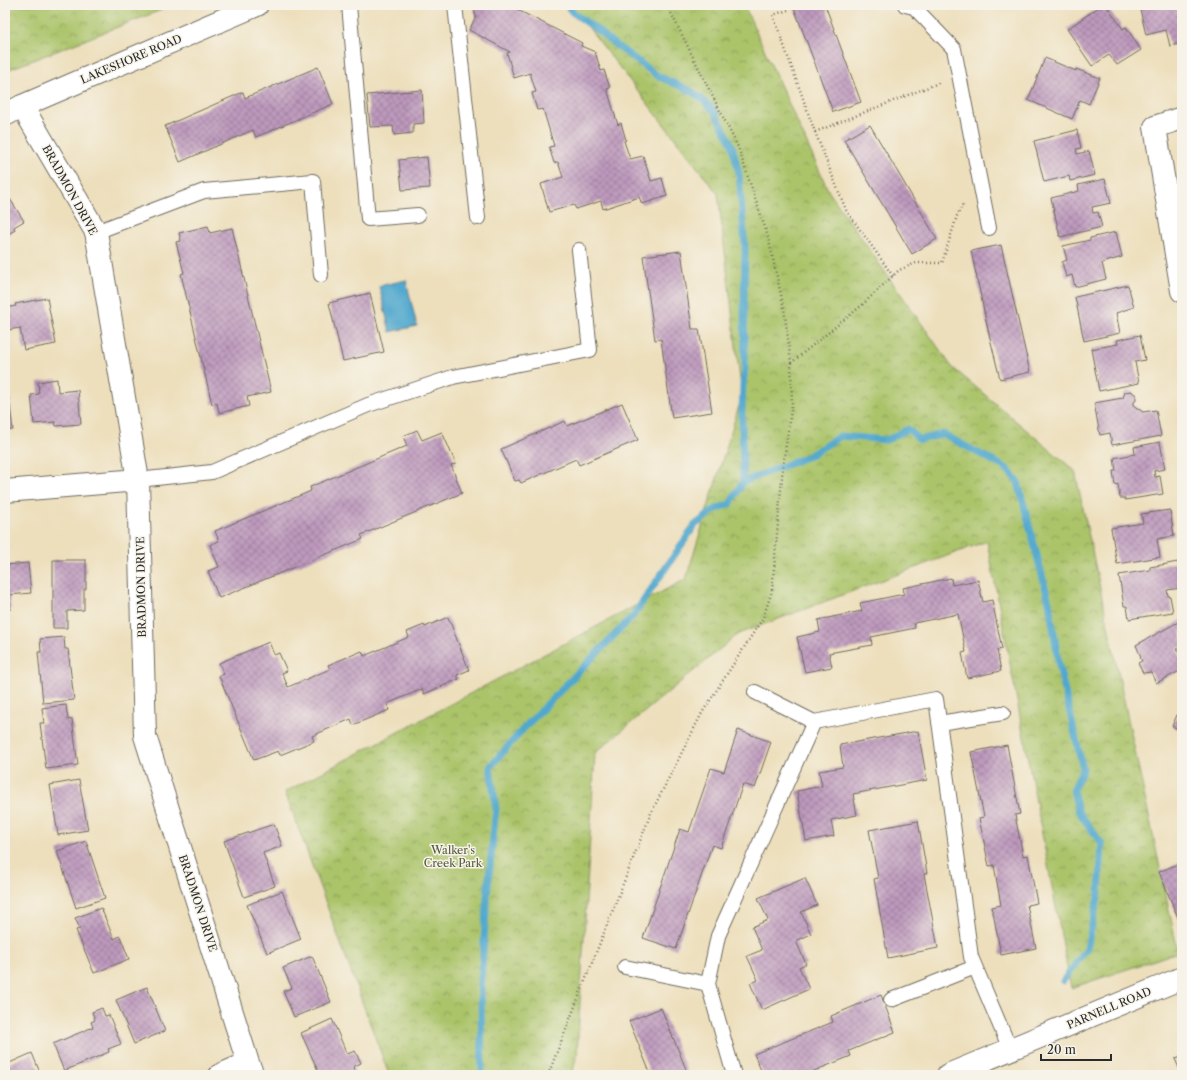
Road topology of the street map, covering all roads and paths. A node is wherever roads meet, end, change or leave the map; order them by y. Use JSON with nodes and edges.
{"nodes":[{"id":1,"x":257,"y":5,"type":"edge"},
{"id":2,"x":349,"y":5,"type":"edge"},
{"id":3,"x":455,"y":5,"type":"edge"},
{"id":4,"x":667,"y":5,"type":"edge"},
{"id":5,"x":905,"y":5,"type":"edge"},
{"id":6,"x":788,"y":10,"type":"dead end"},
{"id":7,"x":959,"y":75,"type":"junction"},
{"id":8,"x":14,"y":110,"type":"edge"},
{"id":9,"x":1182,"y":118,"type":"edge"},
{"id":10,"x":815,"y":132,"type":"junction"},
{"id":11,"x":978,"y":173,"type":"junction"},
{"id":12,"x":418,"y":215,"type":"dead end"},
{"id":13,"x":478,"y":218,"type":"dead end"},
{"id":14,"x":989,"y":228,"type":"dead end"},
{"id":15,"x":96,"y":232,"type":"junction"},
{"id":16,"x":579,"y":250,"type":"dead end"},
{"id":17,"x":321,"y":274,"type":"dead end"},
{"id":18,"x":893,"y":276,"type":"junction"},
{"id":19,"x":1182,"y":291,"type":"edge"},
{"id":20,"x":791,"y":363,"type":"junction"},
{"id":21,"x":138,"y":480,"type":"junction"},
{"id":22,"x":5,"y":491,"type":"edge"},
{"id":23,"x":755,"y":692,"type":"dead end"},
{"id":24,"x":1003,"y":713,"type":"dead end"},
{"id":25,"x":814,"y":722,"type":"junction"},
{"id":26,"x":939,"y":723,"type":"junction"},
{"id":27,"x":975,"y":966,"type":"junction"},
{"id":28,"x":625,"y":967,"type":"dead end"},
{"id":29,"x":1182,"y":978,"type":"edge"},
{"id":30,"x":708,"y":984,"type":"junction"},
{"id":31,"x":891,"y":1000,"type":"dead end"},
{"id":32,"x":1010,"y":1049,"type":"junction"},
{"id":33,"x":251,"y":1069,"type":"edge"},
{"id":34,"x":220,"y":1075,"type":"edge"},
{"id":35,"x":548,"y":1075,"type":"edge"},
{"id":36,"x":734,"y":1075,"type":"edge"},
{"id":37,"x":948,"y":1075,"type":"edge"}],
"edges":[{"from":1,"to":8,"type":"street","name":"LAKESHORE ROAD"},
{"from":2,"to":12,"type":"lane"},
{"from":3,"to":13,"type":"lane"},
{"from":4,"to":20,"type":"path"},
{"from":5,"to":7,"type":"lane"},
{"from":6,"to":10,"type":"path"},
{"from":7,"to":10,"type":"path"},
{"from":7,"to":11,"type":"lane"},
{"from":8,"to":15,"type":"street","name":"BRADMON DRIVE"},
{"from":9,"to":19,"type":"street"},
{"from":10,"to":18,"type":"path"},
{"from":11,"to":14,"type":"lane"},
{"from":11,"to":18,"type":"path"},
{"from":15,"to":17,"type":"lane"},
{"from":15,"to":21,"type":"street","name":"BRADMON DRIVE"},
{"from":16,"to":21,"type":"lane"},
{"from":18,"to":20,"type":"path"},
{"from":20,"to":35,"type":"path"},
{"from":21,"to":22,"type":"street"},
{"from":21,"to":33,"type":"street","name":"BRADMON DRIVE"},
{"from":23,"to":25,"type":"lane"},
{"from":24,"to":26,"type":"lane"},
{"from":25,"to":26,"type":"lane"},
{"from":25,"to":30,"type":"lane"},
{"from":26,"to":27,"type":"lane"},
{"from":27,"to":31,"type":"lane"},
{"from":27,"to":32,"type":"lane"},
{"from":28,"to":30,"type":"lane"},
{"from":29,"to":32,"type":"street","name":"PARNELL ROAD"},
{"from":30,"to":36,"type":"lane"},
{"from":32,"to":37,"type":"street","name":"PARNELL ROAD"},
{"from":33,"to":34,"type":"street"}]}
